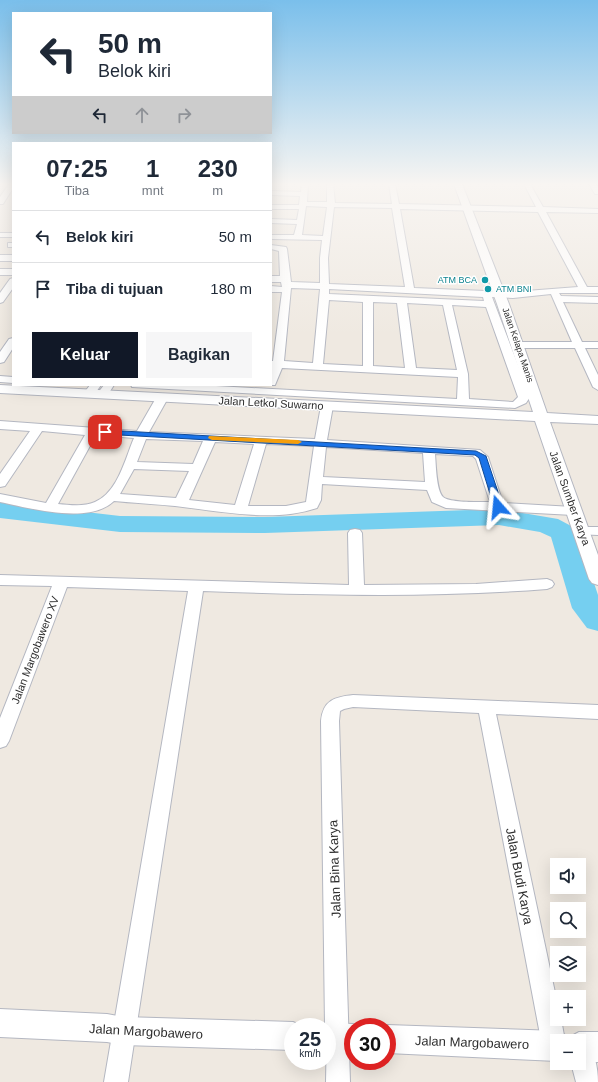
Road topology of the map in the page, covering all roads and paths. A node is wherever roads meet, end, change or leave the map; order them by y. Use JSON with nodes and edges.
{"nodes":[{"id":1,"x":298,"y":234,"type":"edge"},
{"id":2,"x":326,"y":234,"type":"edge"},
{"id":3,"x":401,"y":234,"type":"edge"},
{"id":4,"x":478,"y":234,"type":"edge"},
{"id":5,"x":554,"y":234,"type":"edge"},
{"id":6,"x":0,"y":235,"type":"edge"},
{"id":7,"x":12,"y":235,"type":"edge"},
{"id":8,"x":272,"y":237,"type":"edge"},
{"id":9,"x":297,"y":238,"type":"junction"},
{"id":10,"x":325,"y":238,"type":"junction"},
{"id":11,"x":272,"y":247,"type":"edge"},
{"id":12,"x":0,"y":258,"type":"edge"},
{"id":13,"x":12,"y":258,"type":"edge"},
{"id":14,"x":0,"y":272,"type":"edge"},
{"id":15,"x":12,"y":272,"type":"edge"},
{"id":16,"x":272,"y":279,"type":"edge"},
{"id":17,"x":12,"y":282,"type":"edge"},
{"id":18,"x":286,"y":285,"type":"junction"},
{"id":19,"x":325,"y":286,"type":"junction"},
{"id":20,"x":272,"y":289,"type":"edge"},
{"id":21,"x":584,"y":289,"type":"junction"},
{"id":22,"x":410,"y":290,"type":"junction"},
{"id":23,"x":598,"y":290,"type":"edge"},
{"id":24,"x":500,"y":295,"type":"junction"},
{"id":25,"x":556,"y":295,"type":"junction"},
{"id":26,"x":325,"y":297,"type":"junction"},
{"id":27,"x":488,"y":298,"type":"junction"},
{"id":28,"x":0,"y":300,"type":"edge"},
{"id":29,"x":368,"y":300,"type":"junction"},
{"id":30,"x":598,"y":300,"type":"edge"},
{"id":31,"x":402,"y":302,"type":"junction"},
{"id":32,"x":447,"y":303,"type":"junction"},
{"id":33,"x":12,"y":342,"type":"edge"},
{"id":34,"x":517,"y":345,"type":"junction"},
{"id":35,"x":578,"y":345,"type":"junction"},
{"id":36,"x":598,"y":345,"type":"edge"},
{"id":37,"x":5,"y":353,"type":"edge"},
{"id":38,"x":275,"y":364,"type":"edge"},
{"id":39,"x":318,"y":367,"type":"junction"},
{"id":40,"x":368,"y":369,"type":"junction"},
{"id":41,"x":411,"y":371,"type":"junction"},
{"id":42,"x":463,"y":374,"type":"junction"},
{"id":43,"x":272,"y":375,"type":"edge"},
{"id":44,"x":12,"y":381,"type":"edge"},
{"id":45,"x":162,"y":386,"type":"edge"},
{"id":46,"x":598,"y":386,"type":"edge"},
{"id":47,"x":1,"y":388,"type":"edge"},
{"id":48,"x":100,"y":389,"type":"edge"},
{"id":49,"x":268,"y":390,"type":"edge"},
{"id":50,"x":162,"y":398,"type":"junction"},
{"id":51,"x":463,"y":402,"type":"junction"},
{"id":52,"x":327,"y":406,"type":"junction"},
{"id":53,"x":542,"y":417,"type":"junction"},
{"id":54,"x":598,"y":420,"type":"edge"},
{"id":55,"x":0,"y":425,"type":"edge"},
{"id":56,"x":39,"y":428,"type":"junction"},
{"id":57,"x":92,"y":431,"type":"junction"},
{"id":58,"x":142,"y":435,"type":"junction"},
{"id":59,"x":211,"y":438,"type":"junction"},
{"id":60,"x":261,"y":440,"type":"junction"},
{"id":61,"x":320,"y":443,"type":"junction"},
{"id":62,"x":429,"y":450,"type":"junction"},
{"id":63,"x":130,"y":465,"type":"junction"},
{"id":64,"x":196,"y":468,"type":"junction"},
{"id":65,"x":316,"y":480,"type":"junction"},
{"id":66,"x":0,"y":483,"type":"edge"},
{"id":67,"x":432,"y":486,"type":"junction"},
{"id":68,"x":112,"y":497,"type":"junction"},
{"id":69,"x":0,"y":498,"type":"edge"},
{"id":70,"x":181,"y":502,"type":"junction"},
{"id":71,"x":50,"y":507,"type":"junction"},
{"id":72,"x":498,"y":507,"type":"junction"},
{"id":73,"x":241,"y":508,"type":"junction"},
{"id":74,"x":573,"y":511,"type":"junction"},
{"id":75,"x":581,"y":530,"type":"junction"},
{"id":76,"x":598,"y":531,"type":"edge"},
{"id":77,"x":355,"y":533,"type":"dead end"},
{"id":78,"x":598,"y":579,"type":"edge"},
{"id":79,"x":0,"y":580,"type":"edge"},
{"id":80,"x":61,"y":582,"type":"junction"},
{"id":81,"x":547,"y":584,"type":"dead end"},
{"id":82,"x":196,"y":586,"type":"junction"},
{"id":83,"x":357,"y":590,"type":"junction"},
{"id":84,"x":486,"y":707,"type":"junction"},
{"id":85,"x":598,"y":712,"type":"edge"},
{"id":86,"x":0,"y":741,"type":"edge"},
{"id":87,"x":0,"y":1023,"type":"edge"},
{"id":88,"x":123,"y":1031,"type":"junction"},
{"id":89,"x":571,"y":1034,"type":"edge"},
{"id":90,"x":284,"y":1036,"type":"edge"},
{"id":91,"x":339,"y":1038,"type":"edge"},
{"id":92,"x":396,"y":1039,"type":"edge"},
{"id":93,"x":550,"y":1045,"type":"edge"},
{"id":94,"x":583,"y":1070,"type":"edge"},
{"id":95,"x":116,"y":1082,"type":"edge"},
{"id":96,"x":338,"y":1082,"type":"edge"},
{"id":97,"x":588,"y":1082,"type":"edge"}],
"edges":[{"from":1,"to":9,"type":"street"},
{"from":2,"to":10,"type":"street"},
{"from":3,"to":22,"type":"street"},
{"from":4,"to":24,"type":"street","name":"Jalan Kelapa Manis"},
{"from":5,"to":21,"type":"street"},
{"from":6,"to":7,"type":"street"},
{"from":8,"to":9,"type":"street"},
{"from":9,"to":10,"type":"street"},
{"from":10,"to":19,"type":"street"},
{"from":11,"to":18,"type":"street"},
{"from":12,"to":13,"type":"street"},
{"from":14,"to":15,"type":"street"},
{"from":16,"to":18,"type":"street"},
{"from":17,"to":28,"type":"street"},
{"from":18,"to":19,"type":"street"},
{"from":18,"to":20,"type":"street"},
{"from":18,"to":38,"type":"street"},
{"from":19,"to":22,"type":"street"},
{"from":19,"to":26,"type":"street"},
{"from":21,"to":23,"type":"street"},
{"from":21,"to":25,"type":"street"},
{"from":22,"to":27,"type":"street"},
{"from":24,"to":25,"type":"street"},
{"from":24,"to":27,"type":"street"},
{"from":24,"to":34,"type":"street","name":"Jalan Kelapa Manis"},
{"from":25,"to":30,"type":"street"},
{"from":25,"to":35,"type":"street"},
{"from":26,"to":29,"type":"street"},
{"from":26,"to":39,"type":"street"},
{"from":27,"to":32,"type":"street"},
{"from":27,"to":51,"type":"street"},
{"from":29,"to":31,"type":"street"},
{"from":29,"to":40,"type":"street"},
{"from":31,"to":32,"type":"street"},
{"from":31,"to":41,"type":"street"},
{"from":32,"to":42,"type":"street"},
{"from":33,"to":37,"type":"street"},
{"from":34,"to":35,"type":"street"},
{"from":34,"to":53,"type":"street","name":"Jalan Kelapa Manis"},
{"from":35,"to":36,"type":"street"},
{"from":35,"to":46,"type":"street"},
{"from":38,"to":39,"type":"street"},
{"from":38,"to":43,"type":"street"},
{"from":39,"to":40,"type":"street"},
{"from":40,"to":41,"type":"street"},
{"from":41,"to":42,"type":"street"},
{"from":42,"to":51,"type":"street"},
{"from":44,"to":47,"type":"street"},
{"from":45,"to":49,"type":"street"},
{"from":47,"to":48,"type":"street","name":"Jalan Letkol Suwarno"},
{"from":48,"to":50,"type":"street","name":"Jalan Letkol Suwarno"},
{"from":49,"to":50,"type":"street","name":"Jalan Letkol Suwarno"},
{"from":49,"to":51,"type":"street"},
{"from":49,"to":52,"type":"street","name":"Jalan Letkol Suwarno"},
{"from":50,"to":58,"type":"street"},
{"from":52,"to":53,"type":"street","name":"Jalan Letkol Suwarno"},
{"from":52,"to":61,"type":"street"},
{"from":53,"to":54,"type":"street","name":"Jalan Letkol Suwarno"},
{"from":53,"to":74,"type":"street","name":"Jalan Sumber Karya"},
{"from":55,"to":56,"type":"street"},
{"from":56,"to":57,"type":"street"},
{"from":56,"to":66,"type":"street"},
{"from":57,"to":58,"type":"street"},
{"from":57,"to":71,"type":"street"},
{"from":58,"to":59,"type":"street"},
{"from":58,"to":63,"type":"street"},
{"from":59,"to":60,"type":"street"},
{"from":59,"to":64,"type":"street"},
{"from":60,"to":61,"type":"street"},
{"from":60,"to":73,"type":"street"},
{"from":61,"to":62,"type":"street"},
{"from":61,"to":65,"type":"street"},
{"from":62,"to":67,"type":"street"},
{"from":62,"to":72,"type":"street"},
{"from":63,"to":64,"type":"street"},
{"from":63,"to":68,"type":"street"},
{"from":64,"to":70,"type":"street"},
{"from":65,"to":67,"type":"street"},
{"from":65,"to":73,"type":"street"},
{"from":67,"to":72,"type":"street"},
{"from":68,"to":70,"type":"street"},
{"from":68,"to":71,"type":"street"},
{"from":69,"to":71,"type":"street"},
{"from":70,"to":73,"type":"street"},
{"from":72,"to":74,"type":"street"},
{"from":74,"to":75,"type":"street","name":"Jalan Sumber Karya"},
{"from":75,"to":76,"type":"street"},
{"from":75,"to":78,"type":"street","name":"Jalan Sumber Karya"},
{"from":77,"to":83,"type":"street"},
{"from":79,"to":80,"type":"street"},
{"from":80,"to":82,"type":"street"},
{"from":80,"to":86,"type":"street","name":"Jalan Margobawero XV"},
{"from":81,"to":83,"type":"street"},
{"from":82,"to":83,"type":"street"},
{"from":82,"to":88,"type":"street"},
{"from":84,"to":85,"type":"street"},
{"from":84,"to":89,"type":"street","name":"Jalan Budi Karya"},
{"from":84,"to":91,"type":"street","name":"Jalan Bina Karya"},
{"from":87,"to":88,"type":"street","name":"Jalan Margobawero"},
{"from":88,"to":90,"type":"street","name":"Jalan Margobawero"},
{"from":88,"to":95,"type":"street"},
{"from":91,"to":96,"type":"street","name":"Jalan Bina Karya"},
{"from":92,"to":93,"type":"street","name":"Jalan Margobawero"},
{"from":94,"to":97,"type":"street","name":"Jalan Budi Karya"}]}
